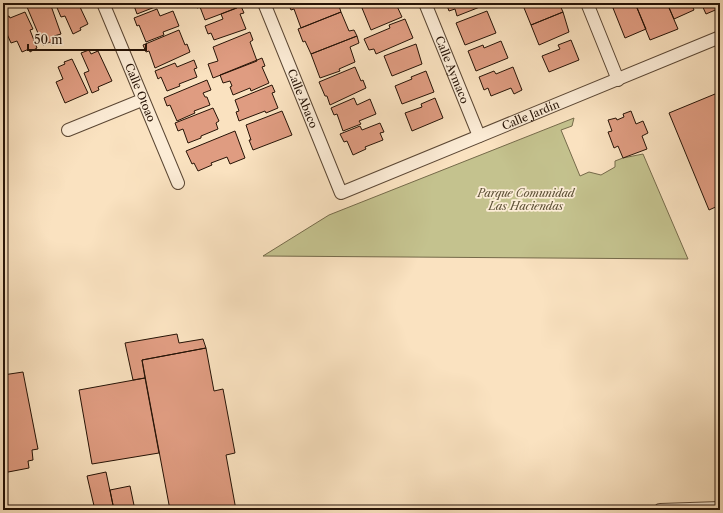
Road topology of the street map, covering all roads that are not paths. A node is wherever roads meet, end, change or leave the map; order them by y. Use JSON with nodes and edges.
{"nodes":[{"id":1,"x":103,"y":3,"type":"edge"},
{"id":2,"x":264,"y":3,"type":"edge"},
{"id":3,"x":425,"y":3,"type":"edge"},
{"id":4,"x":587,"y":3,"type":"edge"},
{"id":5,"x":720,"y":38,"type":"edge"},
{"id":6,"x":618,"y":80,"type":"junction"},
{"id":7,"x":142,"y":100,"type":"junction"},
{"id":8,"x":68,"y":130,"type":"dead end"},
{"id":9,"x":479,"y":136,"type":"junction"},
{"id":10,"x":178,"y":183,"type":"dead end"},
{"id":11,"x":341,"y":193,"type":"joint"},
{"id":12,"x":720,"y":508,"type":"edge"},
{"id":13,"x":660,"y":510,"type":"edge"}],
"edges":[{"from":1,"to":7,"type":"street","name":"Calle Otoao"},
{"from":2,"to":11,"type":"street","name":"Calle Abaco"},
{"from":3,"to":9,"type":"street","name":"Calle Aymaco"},
{"from":4,"to":6,"type":"street"},
{"from":5,"to":6,"type":"street","name":"Calle Jardín"},
{"from":6,"to":9,"type":"street","name":"Calle Jardín"},
{"from":7,"to":8,"type":"street"},
{"from":7,"to":10,"type":"street","name":"Calle Otoao"},
{"from":9,"to":11,"type":"street","name":"Calle Jardín"},
{"from":12,"to":13,"type":"street"}]}
